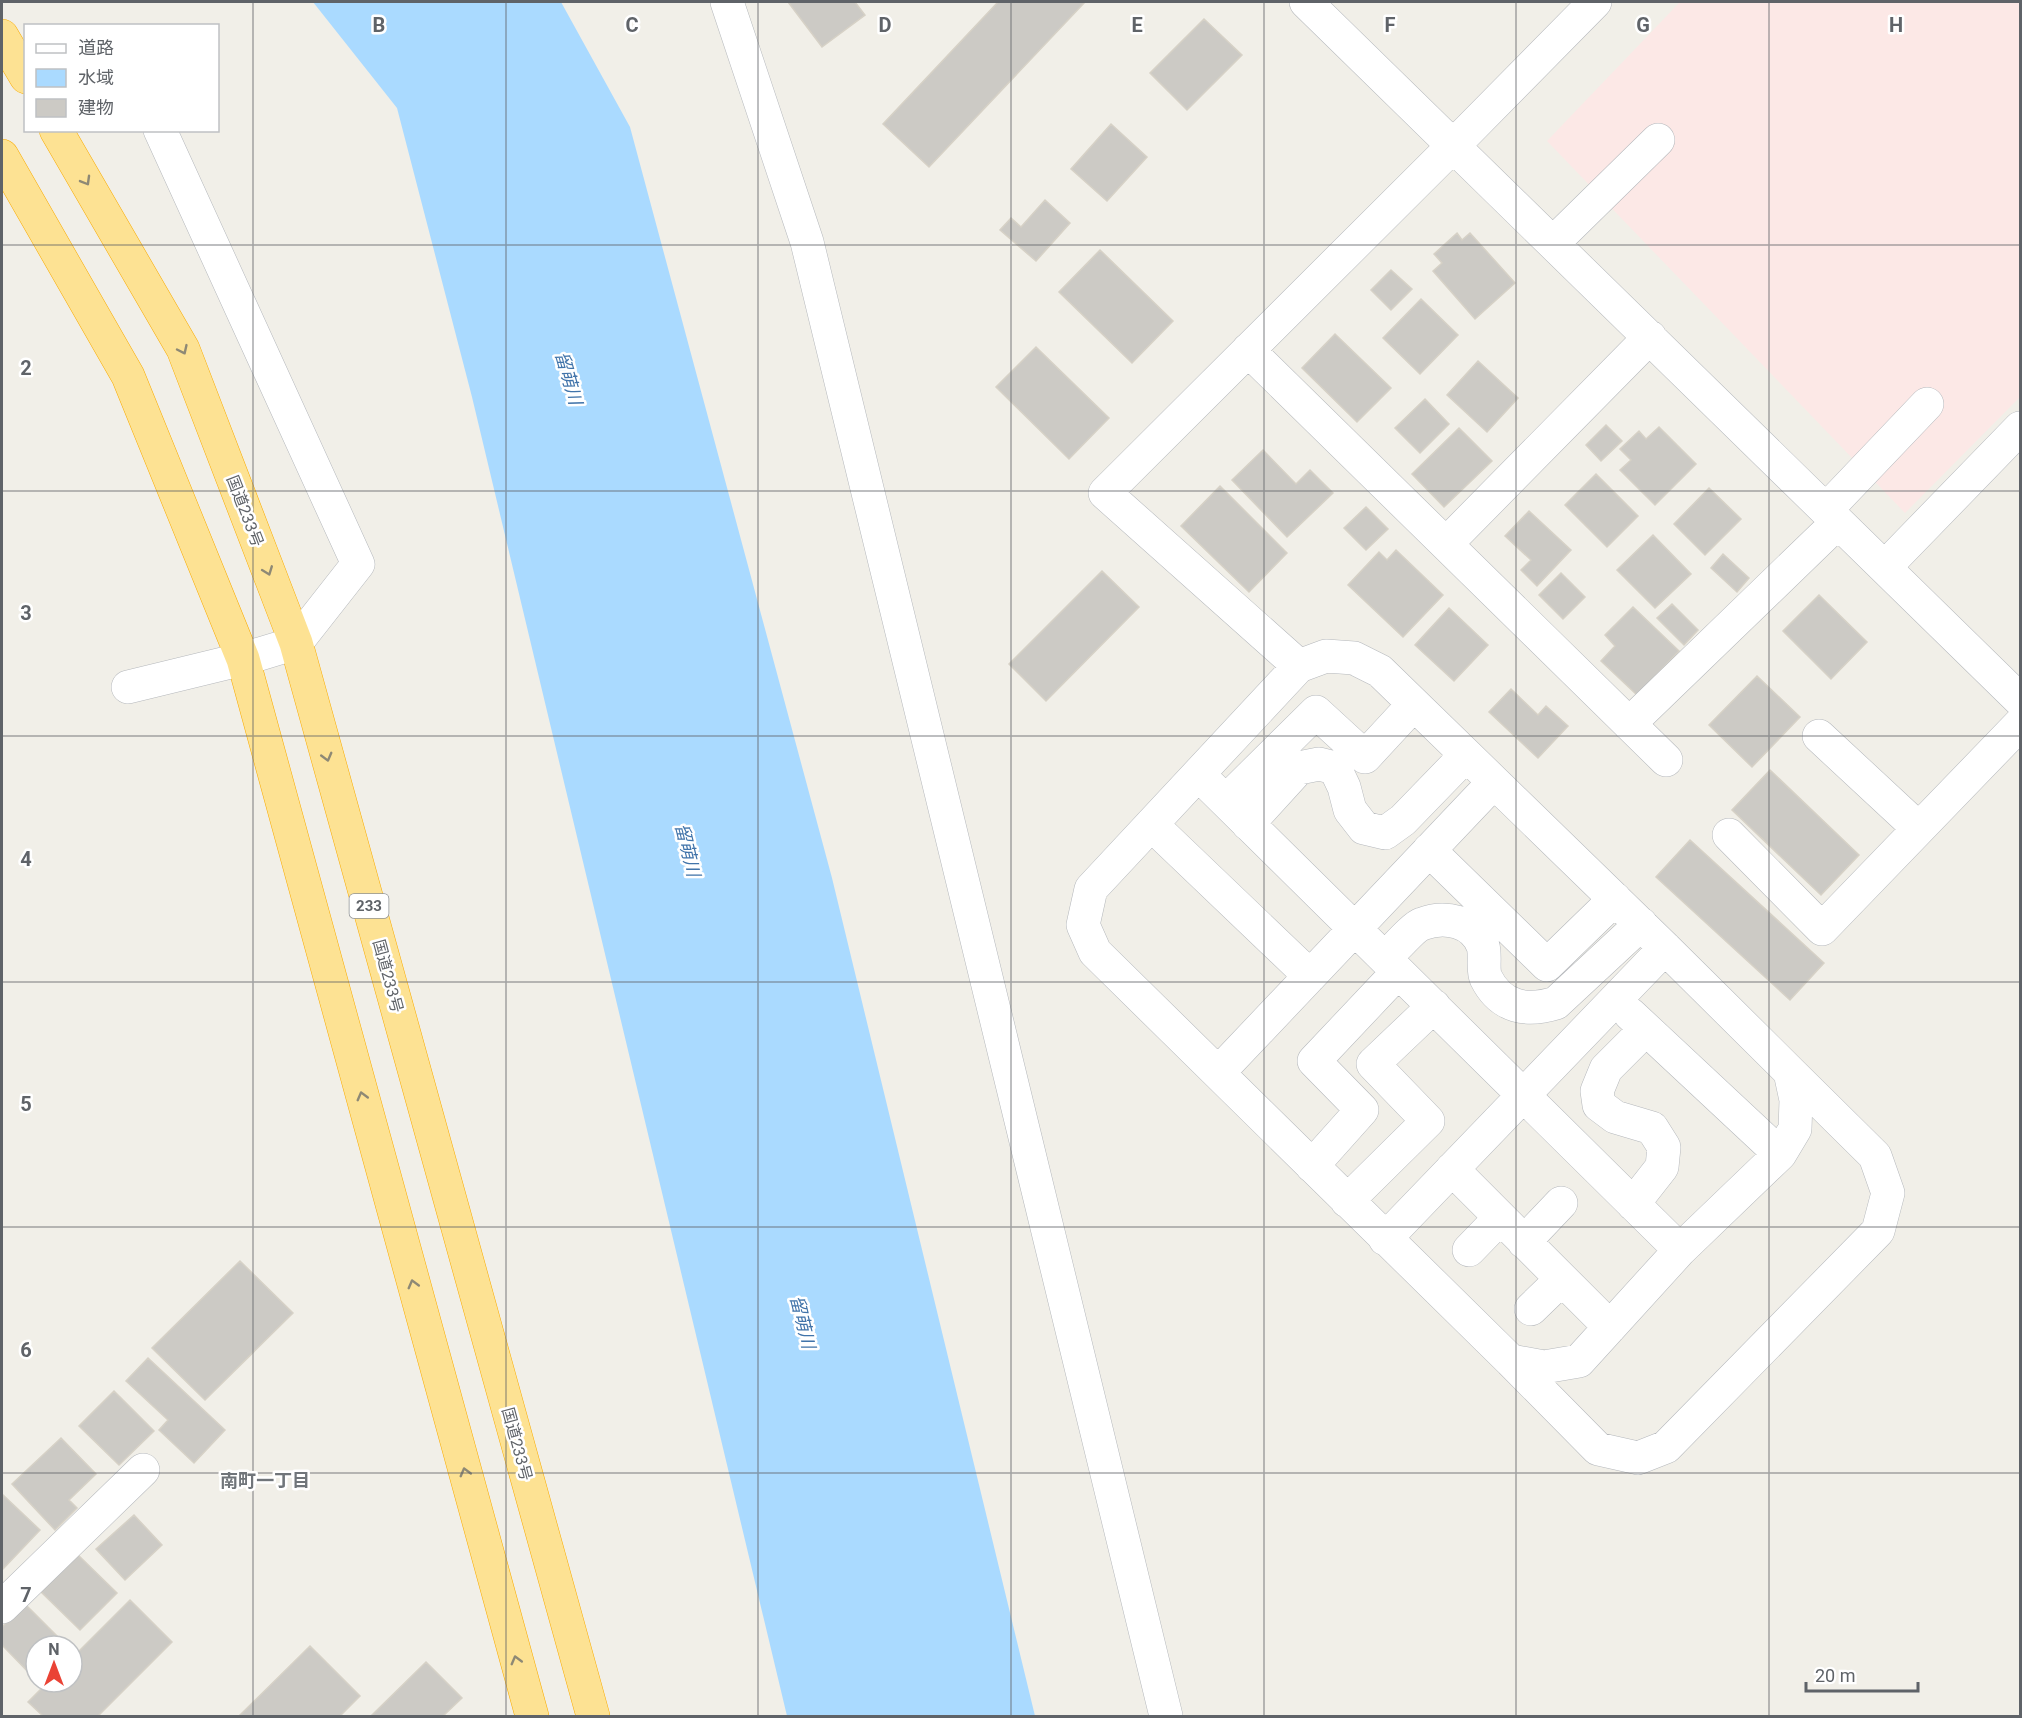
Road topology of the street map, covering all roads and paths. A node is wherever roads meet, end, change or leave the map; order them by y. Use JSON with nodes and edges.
{"nodes":[{"id":1,"x":727,"y":2,"type":"edge"},
{"id":2,"x":1306,"y":2,"type":"edge"},
{"id":3,"x":1595,"y":2,"type":"edge"},
{"id":4,"x":2,"y":36,"type":"edge"},
{"id":5,"x":24,"y":74,"type":"edge"},
{"id":6,"x":57,"y":132,"type":"edge"},
{"id":7,"x":161,"y":132,"type":"edge"},
{"id":8,"x":1658,"y":140,"type":"dead end"},
{"id":9,"x":1453,"y":146,"type":"junction"},
{"id":10,"x":2,"y":156,"type":"edge"},
{"id":11,"x":1553,"y":243,"type":"junction"},
{"id":12,"x":1650,"y":337,"type":"junction"},
{"id":13,"x":1248,"y":350,"type":"junction"},
{"id":14,"x":1927,"y":404,"type":"dead end"},
{"id":15,"x":2020,"y":428,"type":"edge"},
{"id":16,"x":1832,"y":516,"type":"junction"},
{"id":17,"x":1446,"y":544,"type":"junction"},
{"id":18,"x":1885,"y":567,"type":"junction"},
{"id":19,"x":296,"y":643,"type":"junction"},
{"id":20,"x":243,"y":659,"type":"junction"},
{"id":21,"x":1299,"y":666,"type":"junction"},
{"id":22,"x":128,"y":687,"type":"dead end"},
{"id":23,"x":2020,"y":700,"type":"edge"},
{"id":24,"x":1414,"y":704,"type":"junction"},
{"id":25,"x":1629,"y":724,"type":"junction"},
{"id":26,"x":2020,"y":724,"type":"edge"},
{"id":27,"x":1819,"y":736,"type":"dead end"},
{"id":28,"x":1466,"y":755,"type":"junction"},
{"id":29,"x":1666,"y":760,"type":"dead end"},
{"id":30,"x":1199,"y":775,"type":"junction"},
{"id":31,"x":1494,"y":782,"type":"junction"},
{"id":32,"x":1237,"y":813,"type":"junction"},
{"id":33,"x":1152,"y":825,"type":"junction"},
{"id":34,"x":1918,"y":828,"type":"junction"},
{"id":35,"x":1729,"y":835,"type":"dead end"},
{"id":36,"x":1429,"y":850,"type":"junction"},
{"id":37,"x":1615,"y":899,"type":"junction"},
{"id":38,"x":1641,"y":924,"type":"junction"},
{"id":39,"x":1354,"y":928,"type":"junction"},
{"id":40,"x":1665,"y":948,"type":"junction"},
{"id":41,"x":1392,"y":965,"type":"junction"},
{"id":42,"x":1310,"y":976,"type":"junction"},
{"id":43,"x":1615,"y":1000,"type":"junction"},
{"id":44,"x":1434,"y":1006,"type":"junction"},
{"id":45,"x":1647,"y":1029,"type":"junction"},
{"id":46,"x":1790,"y":1072,"type":"junction"},
{"id":47,"x":1218,"y":1073,"type":"junction"},
{"id":48,"x":1524,"y":1095,"type":"junction"},
{"id":49,"x":1780,"y":1154,"type":"junction"},
{"id":50,"x":1312,"y":1166,"type":"junction"},
{"id":51,"x":1452,"y":1169,"type":"junction"},
{"id":52,"x":1347,"y":1201,"type":"junction"},
{"id":53,"x":1561,"y":1203,"type":"dead end"},
{"id":54,"x":1633,"y":1204,"type":"junction"},
{"id":55,"x":1500,"y":1218,"type":"junction"},
{"id":56,"x":1385,"y":1239,"type":"junction"},
{"id":57,"x":1524,"y":1242,"type":"junction"},
{"id":58,"x":1469,"y":1250,"type":"dead end"},
{"id":59,"x":1680,"y":1250,"type":"junction"},
{"id":60,"x":1562,"y":1279,"type":"junction"},
{"id":61,"x":1531,"y":1309,"type":"dead end"},
{"id":62,"x":1610,"y":1327,"type":"junction"},
{"id":63,"x":1510,"y":1361,"type":"junction"},
{"id":64,"x":143,"y":1470,"type":"dead end"},
{"id":65,"x":2,"y":1607,"type":"edge"},
{"id":66,"x":532,"y":1716,"type":"edge"},
{"id":67,"x":593,"y":1716,"type":"edge"},
{"id":68,"x":1166,"y":1716,"type":"edge"}],
"edges":[{"from":1,"to":68,"type":"street"},
{"from":2,"to":9,"type":"street"},
{"from":3,"to":9,"type":"street"},
{"from":4,"to":5,"type":"highway"},
{"from":6,"to":19,"type":"highway","name":"国道233号","number":"233","one_way":true},
{"from":7,"to":19,"type":"street"},
{"from":8,"to":11,"type":"street"},
{"from":9,"to":11,"type":"street"},
{"from":9,"to":13,"type":"street"},
{"from":10,"to":20,"type":"highway"},
{"from":11,"to":12,"type":"street"},
{"from":12,"to":16,"type":"street"},
{"from":12,"to":17,"type":"street"},
{"from":13,"to":17,"type":"street"},
{"from":13,"to":21,"type":"street"},
{"from":14,"to":16,"type":"street"},
{"from":15,"to":18,"type":"street"},
{"from":16,"to":18,"type":"street"},
{"from":16,"to":25,"type":"street"},
{"from":17,"to":25,"type":"street"},
{"from":18,"to":23,"type":"street"},
{"from":19,"to":20,"type":"street"},
{"from":19,"to":67,"type":"highway","name":"国道233号","number":"233","one_way":true},
{"from":20,"to":22,"type":"street"},
{"from":66,"to":20,"type":"highway","one_way":true},
{"from":21,"to":24,"type":"street"},
{"from":21,"to":30,"type":"street"},
{"from":24,"to":28,"type":"street"},
{"from":24,"to":32,"type":"street"},
{"from":25,"to":29,"type":"street"},
{"from":26,"to":34,"type":"street"},
{"from":27,"to":34,"type":"street"},
{"from":28,"to":31,"type":"street"},
{"from":28,"to":32,"type":"street"},
{"from":30,"to":32,"type":"street"},
{"from":30,"to":33,"type":"street"},
{"from":31,"to":36,"type":"street"},
{"from":31,"to":37,"type":"street"},
{"from":32,"to":39,"type":"street"},
{"from":33,"to":42,"type":"street"},
{"from":33,"to":47,"type":"street"},
{"from":34,"to":35,"type":"street"},
{"from":36,"to":37,"type":"street"},
{"from":36,"to":39,"type":"street"},
{"from":37,"to":38,"type":"street"},
{"from":38,"to":40,"type":"street"},
{"from":38,"to":41,"type":"street"},
{"from":39,"to":41,"type":"street"},
{"from":39,"to":42,"type":"street"},
{"from":40,"to":43,"type":"street"},
{"from":40,"to":46,"type":"street"},
{"from":41,"to":44,"type":"street"},
{"from":41,"to":50,"type":"street"},
{"from":42,"to":47,"type":"street"},
{"from":43,"to":45,"type":"street"},
{"from":43,"to":48,"type":"street"},
{"from":44,"to":48,"type":"street"},
{"from":44,"to":52,"type":"street"},
{"from":45,"to":49,"type":"street"},
{"from":45,"to":54,"type":"street"},
{"from":46,"to":49,"type":"street"},
{"from":46,"to":63,"type":"street"},
{"from":47,"to":50,"type":"street"},
{"from":48,"to":51,"type":"street"},
{"from":48,"to":54,"type":"street"},
{"from":49,"to":59,"type":"street"},
{"from":50,"to":52,"type":"street"},
{"from":51,"to":55,"type":"street"},
{"from":51,"to":56,"type":"street"},
{"from":52,"to":56,"type":"street"},
{"from":53,"to":57,"type":"street"},
{"from":54,"to":59,"type":"street"},
{"from":55,"to":57,"type":"street"},
{"from":55,"to":58,"type":"street"},
{"from":56,"to":63,"type":"street"},
{"from":57,"to":60,"type":"street"},
{"from":59,"to":62,"type":"street"},
{"from":60,"to":61,"type":"street"},
{"from":60,"to":62,"type":"street"},
{"from":62,"to":63,"type":"street"},
{"from":64,"to":65,"type":"street"}]}
